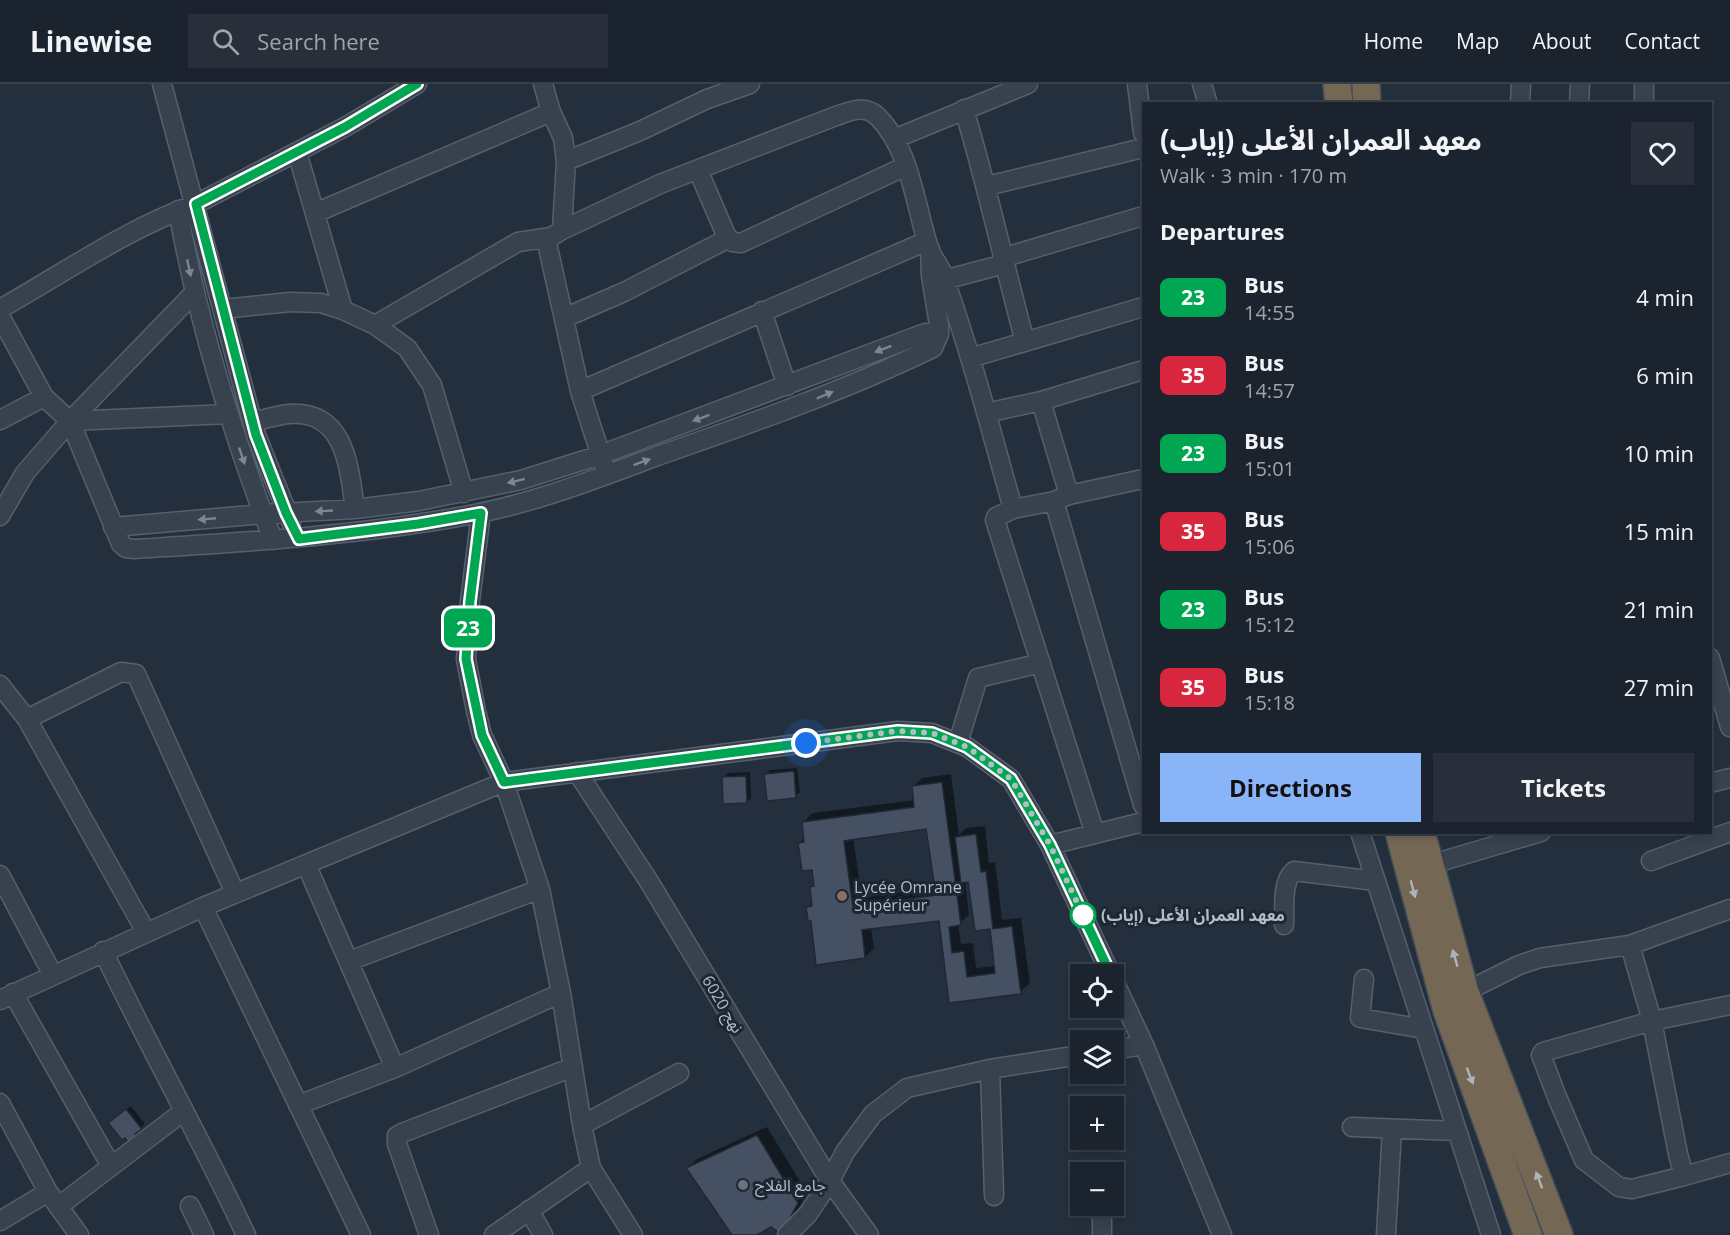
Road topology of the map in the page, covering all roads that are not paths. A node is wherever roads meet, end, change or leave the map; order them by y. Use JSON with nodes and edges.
{"nodes":[{"id":1,"x":162,"y":84,"type":"edge"},
{"id":2,"x":417,"y":84,"type":"edge"},
{"id":3,"x":543,"y":84,"type":"edge"},
{"id":4,"x":750,"y":84,"type":"edge"},
{"id":5,"x":1028,"y":84,"type":"edge"},
{"id":6,"x":1137,"y":84,"type":"edge"},
{"id":7,"x":1202,"y":84,"type":"edge"},
{"id":8,"x":1337,"y":84,"type":"edge"},
{"id":9,"x":1366,"y":84,"type":"edge"},
{"id":10,"x":1521,"y":84,"type":"edge"},
{"id":11,"x":1580,"y":84,"type":"edge"},
{"id":12,"x":1644,"y":84,"type":"edge"},
{"id":13,"x":1207,"y":102,"type":"edge"},
{"id":14,"x":1339,"y":102,"type":"edge"},
{"id":15,"x":1367,"y":102,"type":"edge"},
{"id":16,"x":1520,"y":102,"type":"edge"},
{"id":17,"x":1579,"y":102,"type":"edge"},
{"id":18,"x":1644,"y":102,"type":"edge"},
{"id":19,"x":964,"y":109,"type":"junction"},
{"id":20,"x":551,"y":112,"type":"junction"},
{"id":21,"x":1142,"y":125,"type":"edge"},
{"id":22,"x":894,"y":139,"type":"junction"},
{"id":23,"x":1142,"y":148,"type":"edge"},
{"id":24,"x":297,"y":152,"type":"junction"},
{"id":25,"x":566,"y":161,"type":"junction"},
{"id":26,"x":906,"y":166,"type":"junction"},
{"id":27,"x":698,"y":170,"type":"junction"},
{"id":28,"x":987,"y":186,"type":"junction"},
{"id":29,"x":196,"y":204,"type":"junction"},
{"id":30,"x":178,"y":210,"type":"junction"},
{"id":31,"x":315,"y":213,"type":"junction"},
{"id":32,"x":1142,"y":216,"type":"edge"},
{"id":33,"x":556,"y":233,"type":"junction"},
{"id":34,"x":729,"y":238,"type":"junction"},
{"id":35,"x":928,"y":245,"type":"junction"},
{"id":36,"x":1003,"y":261,"type":"junction"},
{"id":37,"x":944,"y":280,"type":"junction"},
{"id":38,"x":195,"y":293,"type":"junction"},
{"id":39,"x":1142,"y":307,"type":"edge"},
{"id":40,"x":0,"y":309,"type":"edge"},
{"id":41,"x":223,"y":309,"type":"junction"},
{"id":42,"x":343,"y":310,"type":"junction"},
{"id":43,"x":762,"y":311,"type":"junction"},
{"id":44,"x":0,"y":316,"type":"edge"},
{"id":45,"x":564,"y":318,"type":"junction"},
{"id":46,"x":375,"y":326,"type":"junction"},
{"id":47,"x":939,"y":334,"type":"junction"},
{"id":48,"x":1026,"y":342,"type":"junction"},
{"id":49,"x":7,"y":345,"type":"edge"},
{"id":50,"x":970,"y":358,"type":"junction"},
{"id":51,"x":1142,"y":370,"type":"edge"},
{"id":52,"x":787,"y":386,"type":"junction"},
{"id":53,"x":580,"y":391,"type":"junction"},
{"id":54,"x":44,"y":397,"type":"junction"},
{"id":55,"x":1041,"y":401,"type":"junction"},
{"id":56,"x":986,"y":413,"type":"junction"},
{"id":57,"x":228,"y":414,"type":"junction"},
{"id":58,"x":0,"y":420,"type":"edge"},
{"id":59,"x":70,"y":420,"type":"junction"},
{"id":60,"x":253,"y":422,"type":"junction"},
{"id":61,"x":600,"y":455,"type":"junction"},
{"id":62,"x":607,"y":475,"type":"junction"},
{"id":63,"x":1142,"y":479,"type":"edge"},
{"id":64,"x":464,"y":493,"type":"junction"},
{"id":65,"x":1062,"y":498,"type":"junction"},
{"id":66,"x":355,"y":509,"type":"junction"},
{"id":67,"x":1013,"y":509,"type":"junction"},
{"id":68,"x":286,"y":513,"type":"junction"},
{"id":69,"x":481,"y":513,"type":"junction"},
{"id":70,"x":263,"y":514,"type":"junction"},
{"id":71,"x":0,"y":516,"type":"edge"},
{"id":72,"x":113,"y":527,"type":"junction"},
{"id":73,"x":299,"y":539,"type":"junction"},
{"id":74,"x":273,"y":540,"type":"junction"},
{"id":75,"x":1041,"y":663,"type":"junction"},
{"id":76,"x":1712,"y":665,"type":"edge"},
{"id":77,"x":0,"y":685,"type":"edge"},
{"id":78,"x":27,"y":719,"type":"junction"},
{"id":79,"x":1730,"y":727,"type":"edge"},
{"id":80,"x":958,"y":743,"type":"junction"},
{"id":81,"x":577,"y":772,"type":"junction"},
{"id":82,"x":1730,"y":778,"type":"edge"},
{"id":83,"x":504,"y":782,"type":"junction"},
{"id":84,"x":1712,"y":782,"type":"edge"},
{"id":85,"x":1142,"y":801,"type":"edge"},
{"id":86,"x":1142,"y":822,"type":"edge"},
{"id":87,"x":1730,"y":832,"type":"edge"},
{"id":88,"x":1095,"y":834,"type":"junction"},
{"id":89,"x":1360,"y":834,"type":"edge"},
{"id":90,"x":1400,"y":834,"type":"edge"},
{"id":91,"x":1421,"y":834,"type":"edge"},
{"id":92,"x":1534,"y":834,"type":"edge"},
{"id":93,"x":1050,"y":845,"type":"junction"},
{"id":94,"x":1651,"y":861,"type":"dead end"},
{"id":95,"x":306,"y":864,"type":"junction"},
{"id":96,"x":1429,"y":865,"type":"junction"},
{"id":97,"x":0,"y":875,"type":"edge"},
{"id":98,"x":1376,"y":881,"type":"junction"},
{"id":99,"x":540,"y":889,"type":"junction"},
{"id":100,"x":236,"y":893,"type":"junction"},
{"id":101,"x":203,"y":907,"type":"junction"},
{"id":102,"x":1730,"y":909,"type":"edge"},
{"id":103,"x":1284,"y":925,"type":"dead end"},
{"id":104,"x":146,"y":932,"type":"junction"},
{"id":105,"x":1630,"y":945,"type":"junction"},
{"id":106,"x":104,"y":951,"type":"junction"},
{"id":107,"x":349,"y":961,"type":"junction"},
{"id":108,"x":1106,"y":964,"type":"edge"},
{"id":109,"x":53,"y":975,"type":"junction"},
{"id":110,"x":1364,"y":979,"type":"dead end"},
{"id":111,"x":1465,"y":992,"type":"junction"},
{"id":112,"x":561,"y":993,"type":"junction"},
{"id":113,"x":7,"y":997,"type":"edge"},
{"id":114,"x":1124,"y":1003,"type":"edge"},
{"id":115,"x":1730,"y":1005,"type":"edge"},
{"id":116,"x":1652,"y":1021,"type":"junction"},
{"id":117,"x":1424,"y":1029,"type":"junction"},
{"id":118,"x":1144,"y":1045,"type":"junction"},
{"id":119,"x":1124,"y":1048,"type":"edge"},
{"id":120,"x":1070,"y":1057,"type":"edge"},
{"id":121,"x":573,"y":1067,"type":"junction"},
{"id":122,"x":395,"y":1068,"type":"junction"},
{"id":123,"x":990,"y":1069,"type":"junction"},
{"id":124,"x":680,"y":1073,"type":"dead end"},
{"id":125,"x":0,"y":1103,"type":"edge"},
{"id":126,"x":298,"y":1106,"type":"junction"},
{"id":127,"x":184,"y":1111,"type":"junction"},
{"id":128,"x":582,"y":1125,"type":"junction"},
{"id":129,"x":1352,"y":1127,"type":"dead end"},
{"id":130,"x":1392,"y":1129,"type":"junction"},
{"id":131,"x":1457,"y":1131,"type":"junction"},
{"id":132,"x":1730,"y":1163,"type":"edge"},
{"id":133,"x":111,"y":1166,"type":"junction"},
{"id":134,"x":591,"y":1167,"type":"junction"},
{"id":135,"x":1684,"y":1176,"type":"junction"},
{"id":136,"x":830,"y":1181,"type":"junction"},
{"id":137,"x":994,"y":1196,"type":"dead end"},
{"id":138,"x":54,"y":1199,"type":"junction"},
{"id":139,"x":190,"y":1206,"type":"dead end"},
{"id":140,"x":529,"y":1210,"type":"junction"},
{"id":141,"x":1102,"y":1216,"type":"edge"},
{"id":142,"x":0,"y":1221,"type":"edge"},
{"id":143,"x":79,"y":1235,"type":"edge"},
{"id":144,"x":204,"y":1235,"type":"edge"},
{"id":145,"x":246,"y":1235,"type":"edge"},
{"id":146,"x":361,"y":1235,"type":"edge"},
{"id":147,"x":429,"y":1235,"type":"edge"},
{"id":148,"x":494,"y":1235,"type":"edge"},
{"id":149,"x":543,"y":1235,"type":"edge"},
{"id":150,"x":633,"y":1235,"type":"edge"},
{"id":151,"x":787,"y":1235,"type":"edge"},
{"id":152,"x":869,"y":1235,"type":"edge"},
{"id":153,"x":1102,"y":1235,"type":"edge"},
{"id":154,"x":1222,"y":1235,"type":"edge"},
{"id":155,"x":1386,"y":1235,"type":"edge"},
{"id":156,"x":1491,"y":1235,"type":"edge"},
{"id":157,"x":1528,"y":1235,"type":"edge"},
{"id":158,"x":1559,"y":1235,"type":"edge"}],
"edges":[{"from":1,"to":29,"type":"street"},
{"from":2,"to":24,"type":"street"},
{"from":3,"to":20,"type":"street"},
{"from":4,"to":25,"type":"street"},
{"from":5,"to":19,"type":"street"},
{"from":6,"to":21,"type":"street"},
{"from":7,"to":13,"type":"street"},
{"from":8,"to":14,"type":"highway"},
{"from":9,"to":15,"type":"highway"},
{"from":10,"to":16,"type":"street"},
{"from":11,"to":17,"type":"street"},
{"from":12,"to":18,"type":"street"},
{"from":19,"to":22,"type":"street"},
{"from":19,"to":28,"type":"street"},
{"from":20,"to":25,"type":"street"},
{"from":20,"to":31,"type":"street"},
{"from":22,"to":26,"type":"street"},
{"from":22,"to":27,"type":"street"},
{"from":23,"to":28,"type":"street"},
{"from":24,"to":29,"type":"street"},
{"from":24,"to":31,"type":"street"},
{"from":25,"to":33,"type":"street"},
{"from":26,"to":34,"type":"street"},
{"from":26,"to":35,"type":"street"},
{"from":27,"to":33,"type":"street"},
{"from":27,"to":34,"type":"street"},
{"from":28,"to":36,"type":"street"},
{"from":29,"to":30,"type":"street"},
{"from":29,"to":41,"type":"street"},
{"from":30,"to":38,"type":"street","one_way":true},
{"from":30,"to":40,"type":"street"},
{"from":31,"to":42,"type":"street"},
{"from":32,"to":36,"type":"street"},
{"from":33,"to":45,"type":"street"},
{"from":33,"to":46,"type":"street"},
{"from":34,"to":45,"type":"street"},
{"from":35,"to":37,"type":"street"},
{"from":35,"to":43,"type":"street"},
{"from":35,"to":47,"type":"street"},
{"from":36,"to":37,"type":"street"},
{"from":36,"to":48,"type":"street"},
{"from":37,"to":50,"type":"street"},
{"from":38,"to":57,"type":"street"},
{"from":38,"to":59,"type":"street"},
{"from":39,"to":48,"type":"street"},
{"from":41,"to":42,"type":"street"},
{"from":41,"to":60,"type":"street"},
{"from":42,"to":46,"type":"street"},
{"from":43,"to":52,"type":"street"},
{"from":43,"to":53,"type":"street"},
{"from":44,"to":49,"type":"street"},
{"from":45,"to":53,"type":"street"},
{"from":46,"to":64,"type":"street"},
{"from":47,"to":52,"type":"street","one_way":true},
{"from":62,"to":47,"type":"street","one_way":true},
{"from":48,"to":50,"type":"street"},
{"from":49,"to":54,"type":"street"},
{"from":50,"to":56,"type":"street"},
{"from":51,"to":55,"type":"street"},
{"from":52,"to":61,"type":"street","one_way":true},
{"from":53,"to":61,"type":"street"},
{"from":54,"to":58,"type":"street"},
{"from":54,"to":59,"type":"street"},
{"from":55,"to":56,"type":"street"},
{"from":55,"to":65,"type":"street"},
{"from":56,"to":67,"type":"street"},
{"from":57,"to":59,"type":"street"},
{"from":57,"to":70,"type":"street","one_way":true},
{"from":59,"to":71,"type":"street"},
{"from":59,"to":72,"type":"street"},
{"from":60,"to":66,"type":"street"},
{"from":60,"to":68,"type":"street"},
{"from":61,"to":62,"type":"street"},
{"from":61,"to":64,"type":"street","one_way":true},
{"from":62,"to":69,"type":"street"},
{"from":63,"to":65,"type":"street"},
{"from":64,"to":66,"type":"street"},
{"from":65,"to":67,"type":"street"},
{"from":65,"to":85,"type":"street"},
{"from":66,"to":68,"type":"street","one_way":true},
{"from":67,"to":75,"type":"street"},
{"from":68,"to":70,"type":"street"},
{"from":68,"to":73,"type":"street"},
{"from":69,"to":73,"type":"street"},
{"from":69,"to":83,"type":"street"},
{"from":70,"to":72,"type":"street","one_way":true},
{"from":70,"to":74,"type":"street"},
{"from":72,"to":74,"type":"street"},
{"from":73,"to":74,"type":"street"},
{"from":75,"to":80,"type":"street"},
{"from":75,"to":88,"type":"street"},
{"from":76,"to":79,"type":"street"},
{"from":77,"to":78,"type":"street"},
{"from":78,"to":100,"type":"street"},
{"from":78,"to":104,"type":"street"},
{"from":80,"to":81,"type":"street"},
{"from":80,"to":93,"type":"street"},
{"from":81,"to":83,"type":"street"},
{"from":81,"to":136,"type":"street","name":"نهج 6020"},
{"from":82,"to":84,"type":"street"},
{"from":83,"to":95,"type":"street"},
{"from":83,"to":99,"type":"street"},
{"from":86,"to":88,"type":"street"},
{"from":87,"to":94,"type":"street"},
{"from":88,"to":93,"type":"street"},
{"from":89,"to":98,"type":"street"},
{"from":90,"to":157,"type":"highway","one_way":true},
{"from":91,"to":96,"type":"highway"},
{"from":92,"to":96,"type":"street"},
{"from":93,"to":108,"type":"street"},
{"from":95,"to":100,"type":"street"},
{"from":95,"to":107,"type":"street"},
{"from":111,"to":96,"type":"highway","one_way":true},
{"from":97,"to":109,"type":"street"},
{"from":98,"to":103,"type":"street"},
{"from":98,"to":117,"type":"street"},
{"from":99,"to":107,"type":"street"},
{"from":99,"to":112,"type":"street"},
{"from":100,"to":101,"type":"street"},
{"from":101,"to":104,"type":"street"},
{"from":101,"to":126,"type":"street"},
{"from":102,"to":105,"type":"street"},
{"from":104,"to":106,"type":"street"},
{"from":105,"to":111,"type":"street"},
{"from":105,"to":116,"type":"street"},
{"from":106,"to":109,"type":"street"},
{"from":106,"to":127,"type":"street"},
{"from":107,"to":122,"type":"street"},
{"from":109,"to":113,"type":"street"},
{"from":110,"to":117,"type":"street"},
{"from":158,"to":111,"type":"highway","one_way":true},
{"from":112,"to":121,"type":"street"},
{"from":112,"to":122,"type":"street"},
{"from":113,"to":133,"type":"street"},
{"from":114,"to":118,"type":"street"},
{"from":115,"to":116,"type":"street"},
{"from":116,"to":135,"type":"street"},
{"from":116,"to":135,"type":"street"},
{"from":117,"to":131,"type":"street"},
{"from":118,"to":119,"type":"street"},
{"from":118,"to":154,"type":"street"},
{"from":120,"to":123,"type":"street"},
{"from":121,"to":128,"type":"street"},
{"from":121,"to":147,"type":"street"},
{"from":122,"to":126,"type":"street"},
{"from":123,"to":136,"type":"street"},
{"from":123,"to":137,"type":"street"},
{"from":124,"to":128,"type":"street"},
{"from":125,"to":138,"type":"street"},
{"from":126,"to":146,"type":"street"},
{"from":127,"to":133,"type":"street"},
{"from":127,"to":145,"type":"street"},
{"from":128,"to":134,"type":"street"},
{"from":129,"to":130,"type":"street"},
{"from":130,"to":131,"type":"street"},
{"from":130,"to":155,"type":"street"},
{"from":131,"to":156,"type":"street"},
{"from":132,"to":135,"type":"street"},
{"from":133,"to":138,"type":"street"},
{"from":134,"to":140,"type":"street"},
{"from":134,"to":150,"type":"street"},
{"from":136,"to":151,"type":"street"},
{"from":136,"to":152,"type":"street","name":"نهج 6020"},
{"from":138,"to":142,"type":"street"},
{"from":138,"to":143,"type":"street"},
{"from":139,"to":144,"type":"street"},
{"from":140,"to":148,"type":"street"},
{"from":140,"to":149,"type":"street"},
{"from":141,"to":153,"type":"street"}]}
